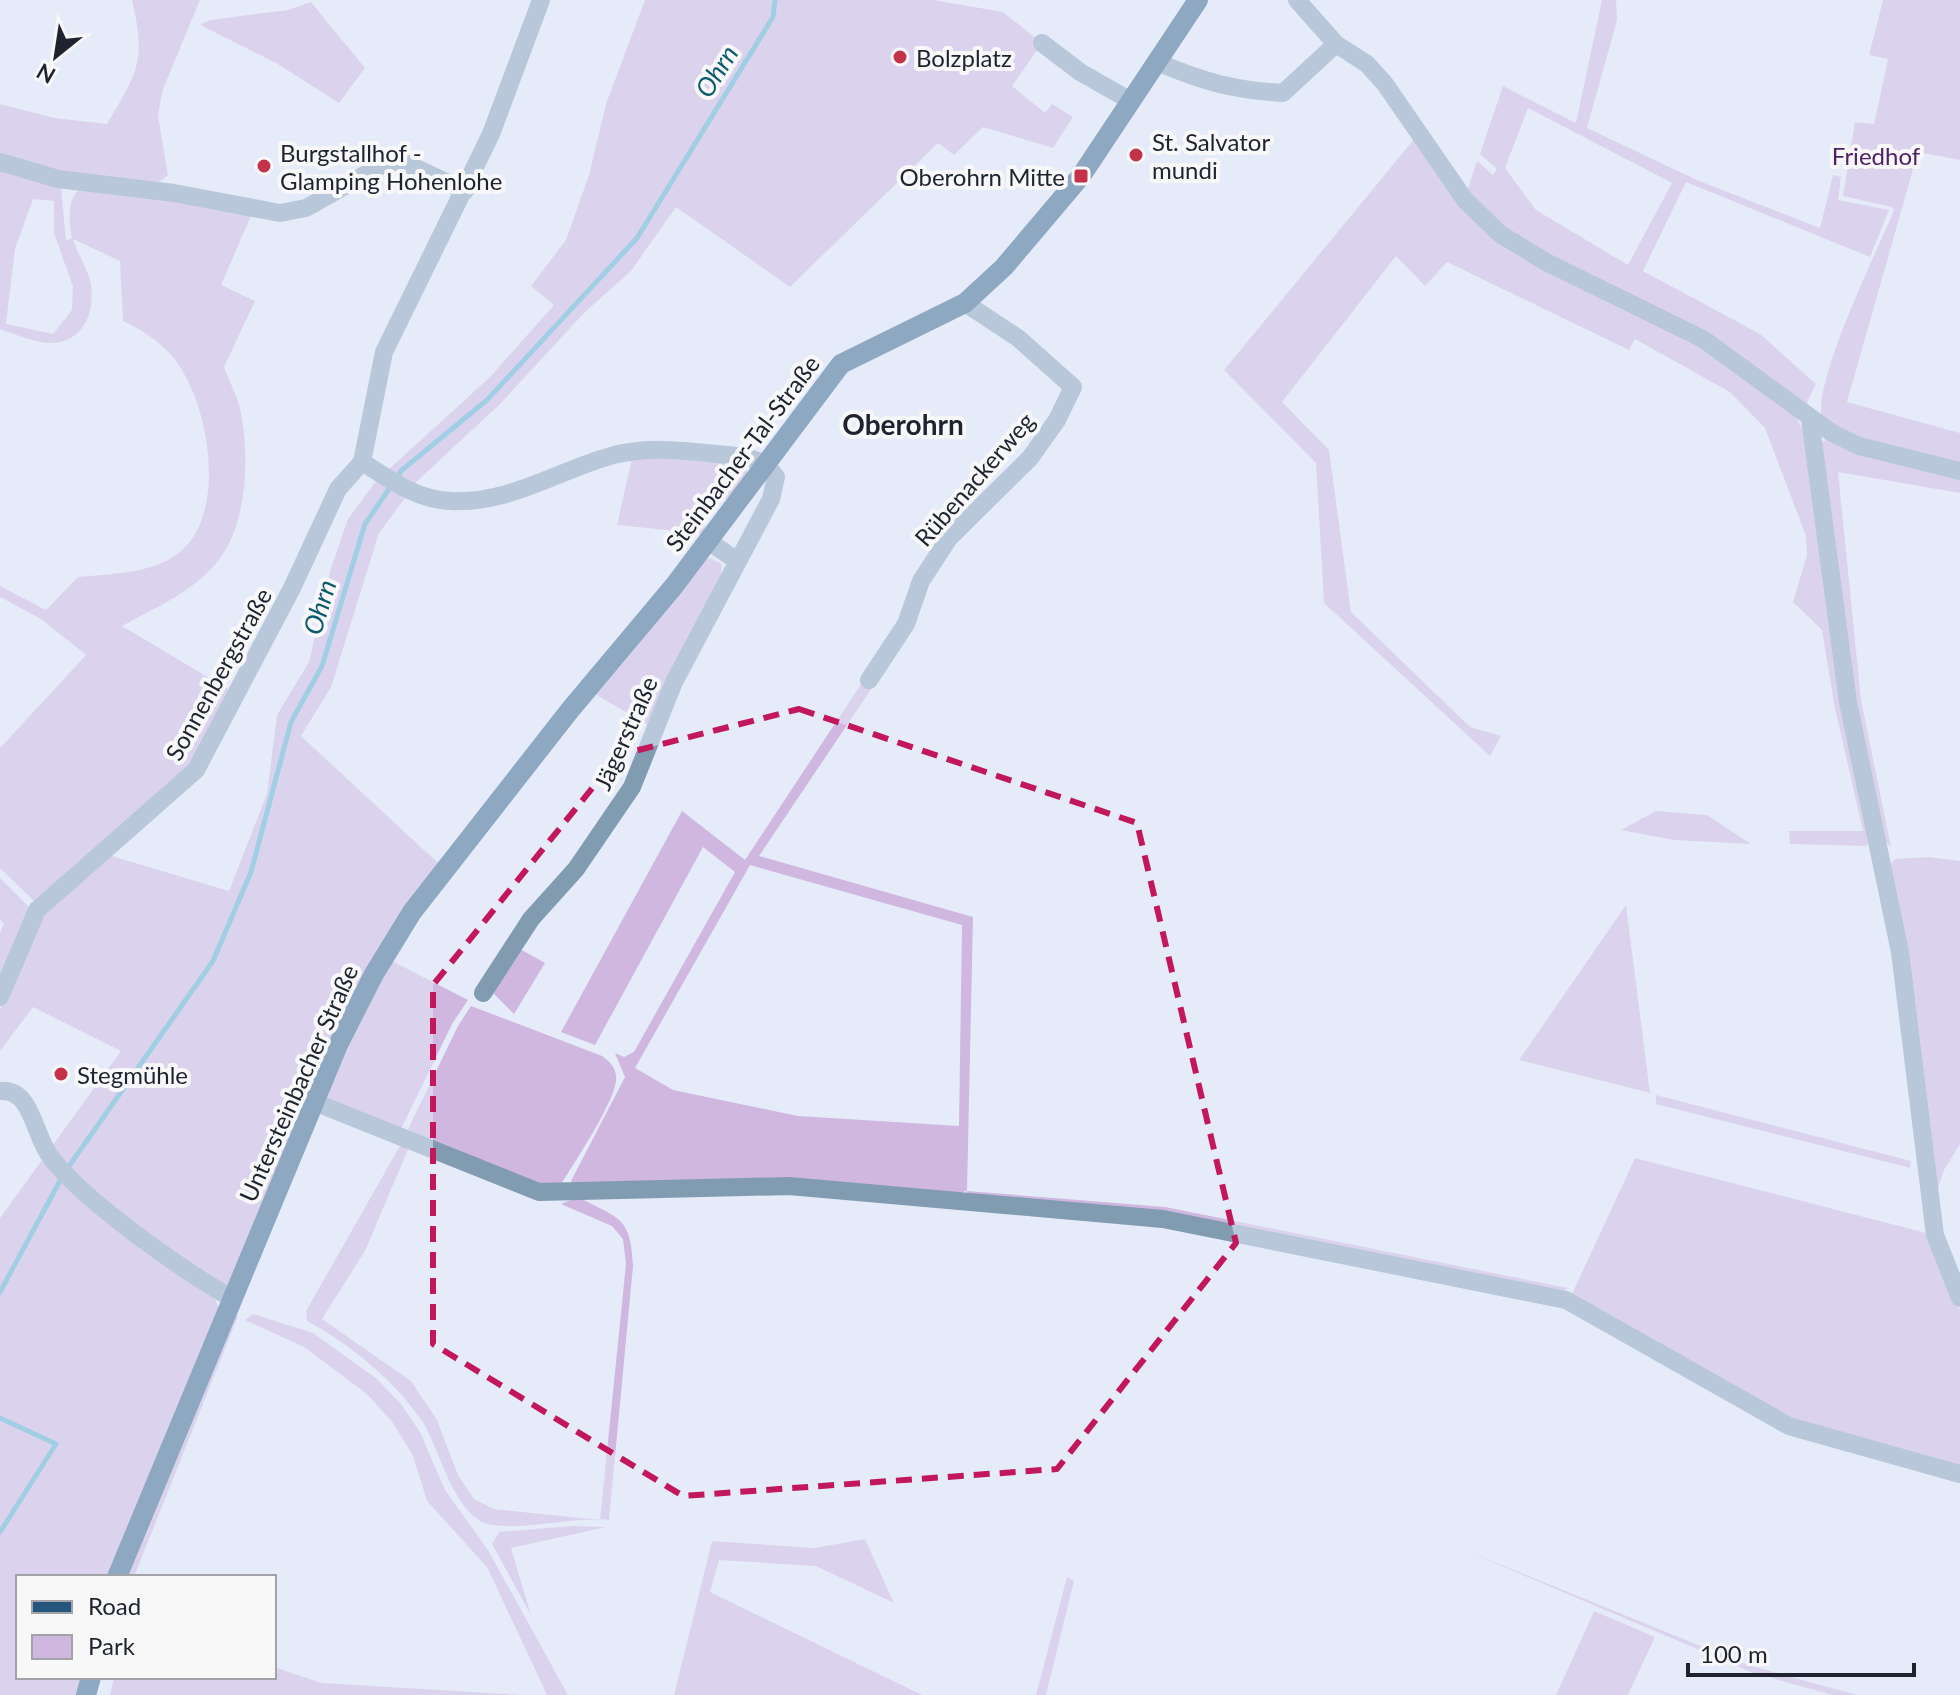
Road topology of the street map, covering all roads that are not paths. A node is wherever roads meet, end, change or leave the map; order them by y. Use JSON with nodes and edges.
{"nodes":[{"id":1,"x":541,"y":0,"type":"edge"},
{"id":2,"x":1198,"y":0,"type":"edge"},
{"id":3,"x":1297,"y":0,"type":"edge"},
{"id":4,"x":1042,"y":43,"type":"dead end"},
{"id":5,"x":1336,"y":44,"type":"junction"},
{"id":6,"x":1157,"y":62,"type":"junction"},
{"id":7,"x":1131,"y":101,"type":"junction"},
{"id":8,"x":0,"y":162,"type":"edge"},
{"id":9,"x":465,"y":191,"type":"junction"},
{"id":10,"x":965,"y":303,"type":"junction"},
{"id":11,"x":1810,"y":419,"type":"junction"},
{"id":12,"x":362,"y":462,"type":"junction"},
{"id":13,"x":767,"y":465,"type":"junction"},
{"id":14,"x":1960,"y":471,"type":"edge"},
{"id":15,"x":708,"y":541,"type":"junction"},
{"id":16,"x":736,"y":560,"type":"junction"},
{"id":17,"x":674,"y":586,"type":"joint"},
{"id":18,"x":869,"y":680,"type":"dead end"},
{"id":19,"x":483,"y":993,"type":"dead end"},
{"id":20,"x":0,"y":997,"type":"edge"},
{"id":21,"x":0,"y":1091,"type":"edge"},
{"id":22,"x":314,"y":1102,"type":"junction"},
{"id":23,"x":1960,"y":1298,"type":"edge"},
{"id":24,"x":233,"y":1299,"type":"junction"},
{"id":25,"x":1960,"y":1474,"type":"edge"},
{"id":26,"x":118,"y":1575,"type":"edge"}],
"edges":[{"from":1,"to":9,"type":"street"},
{"from":2,"to":6,"type":"main road","name":"Steinbacher-Tal-Straße"},
{"from":3,"to":5,"type":"street"},
{"from":4,"to":7,"type":"street"},
{"from":5,"to":6,"type":"street"},
{"from":5,"to":11,"type":"street"},
{"from":6,"to":7,"type":"main road","name":"Steinbacher-Tal-Straße"},
{"from":7,"to":10,"type":"main road","name":"Steinbacher-Tal-Straße"},
{"from":8,"to":9,"type":"street"},
{"from":9,"to":12,"type":"street"},
{"from":10,"to":13,"type":"main road","name":"Steinbacher-Tal-Straße"},
{"from":10,"to":18,"type":"street","name":"Rübenackerweg"},
{"from":11,"to":14,"type":"street"},
{"from":11,"to":23,"type":"street"},
{"from":12,"to":13,"type":"street"},
{"from":12,"to":20,"type":"street","name":"Sonnenbergstraße"},
{"from":13,"to":15,"type":"main road","name":"Steinbacher-Tal-Straße"},
{"from":13,"to":16,"type":"street","name":"Jägerstraße"},
{"from":15,"to":16,"type":"street"},
{"from":15,"to":17,"type":"main road","name":"Steinbacher-Tal-Straße"},
{"from":16,"to":19,"type":"street","name":"Jägerstraße"},
{"from":17,"to":22,"type":"main road","name":"Untersteinbacher Straße"},
{"from":21,"to":24,"type":"street"},
{"from":22,"to":24,"type":"main road","name":"Untersteinbacher Straße"},
{"from":22,"to":25,"type":"street"},
{"from":24,"to":26,"type":"main road","name":"Untersteinbacher Straße"}]}
